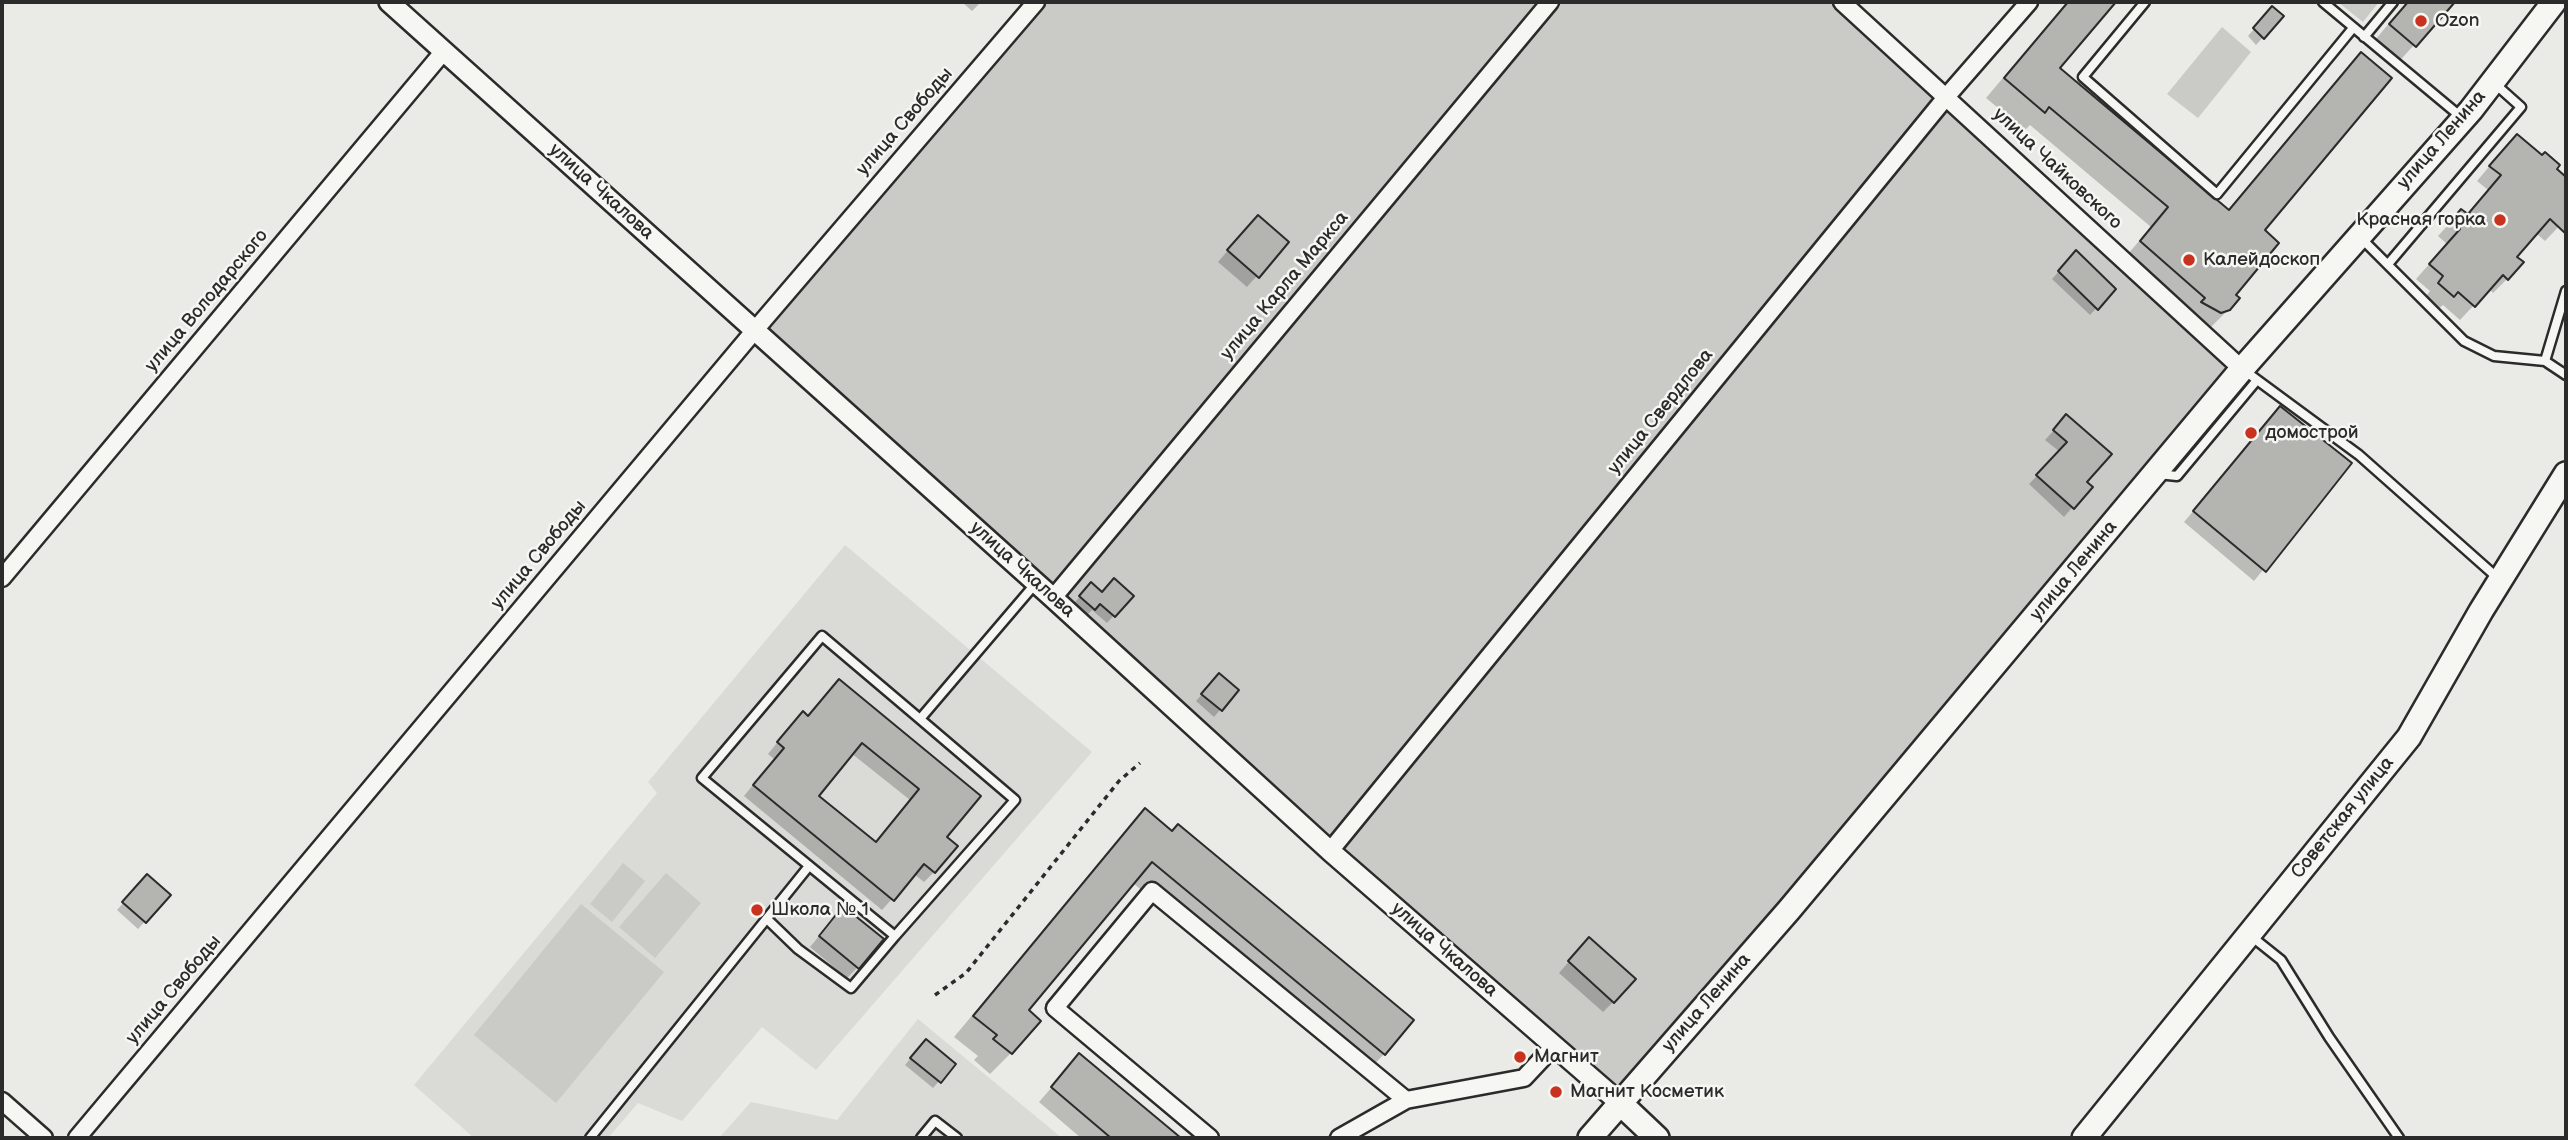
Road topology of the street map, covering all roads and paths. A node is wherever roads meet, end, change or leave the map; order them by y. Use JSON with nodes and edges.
{"nodes":[{"id":1,"x":388,"y":2,"type":"edge"},
{"id":2,"x":1036,"y":2,"type":"edge"},
{"id":3,"x":1550,"y":2,"type":"edge"},
{"id":4,"x":1842,"y":2,"type":"edge"},
{"id":5,"x":2029,"y":2,"type":"edge"},
{"id":6,"x":2145,"y":2,"type":"edge"},
{"id":7,"x":2323,"y":2,"type":"edge"},
{"id":8,"x":2393,"y":2,"type":"edge"},
{"id":9,"x":2554,"y":2,"type":"edge"},
{"id":10,"x":2353,"y":28,"type":"junction"},
{"id":11,"x":2364,"y":37,"type":"junction"},
{"id":12,"x":444,"y":51,"type":"junction"},
{"id":13,"x":2493,"y":82,"type":"junction"},
{"id":14,"x":1947,"y":96,"type":"junction"},
{"id":15,"x":2463,"y":118,"type":"junction"},
{"id":16,"x":2359,"y":236,"type":"junction"},
{"id":17,"x":2389,"y":263,"type":"junction"},
{"id":18,"x":2566,"y":291,"type":"edge"},
{"id":19,"x":755,"y":330,"type":"junction"},
{"id":20,"x":2545,"y":361,"type":"junction"},
{"id":21,"x":2250,"y":374,"type":"junction"},
{"id":22,"x":2566,"y":375,"type":"edge"},
{"id":23,"x":2566,"y":474,"type":"edge"},
{"id":24,"x":2,"y":578,"type":"edge"},
{"id":25,"x":2500,"y":580,"type":"junction"},
{"id":26,"x":1036,"y":583,"type":"junction"},
{"id":27,"x":1053,"y":598,"type":"junction"},
{"id":28,"x":920,"y":719,"type":"junction"},
{"id":29,"x":1140,"y":762,"type":"dead end"},
{"id":30,"x":1330,"y":851,"type":"junction"},
{"id":31,"x":809,"y":866,"type":"junction"},
{"id":32,"x":768,"y":919,"type":"junction"},
{"id":33,"x":2249,"y":934,"type":"junction"},
{"id":34,"x":895,"y":936,"type":"junction"},
{"id":35,"x":935,"y":995,"type":"dead end"},
{"id":36,"x":1554,"y":1046,"type":"junction"},
{"id":37,"x":1406,"y":1100,"type":"junction"},
{"id":38,"x":2,"y":1101,"type":"edge"},
{"id":39,"x":1620,"y":1103,"type":"junction"},
{"id":40,"x":44,"y":1138,"type":"edge"},
{"id":41,"x":77,"y":1138,"type":"edge"},
{"id":42,"x":590,"y":1138,"type":"edge"},
{"id":43,"x":920,"y":1138,"type":"edge"},
{"id":44,"x":957,"y":1138,"type":"edge"},
{"id":45,"x":1210,"y":1138,"type":"edge"},
{"id":46,"x":1339,"y":1138,"type":"edge"},
{"id":47,"x":1590,"y":1138,"type":"edge"},
{"id":48,"x":1657,"y":1138,"type":"edge"},
{"id":49,"x":2084,"y":1138,"type":"edge"},
{"id":50,"x":2399,"y":1138,"type":"edge"}],
"edges":[{"from":1,"to":12,"type":"street","name":"улица Чкалова"},
{"from":2,"to":19,"type":"street","name":"улица Свободы"},
{"from":3,"to":27,"type":"street","name":"улица Карла Маркса"},
{"from":4,"to":14,"type":"street","name":"улица Чайковского"},
{"from":5,"to":14,"type":"street","name":"улица Свердлова"},
{"from":6,"to":10,"type":"lane"},
{"from":7,"to":10,"type":"lane"},
{"from":8,"to":11,"type":"lane"},
{"from":9,"to":13,"type":"main road","name":"улица Ленина"},
{"from":10,"to":11,"type":"lane"},
{"from":11,"to":15,"type":"lane"},
{"from":12,"to":19,"type":"street","name":"улица Чкалова"},
{"from":12,"to":24,"type":"street","name":"улица Володарского"},
{"from":13,"to":15,"type":"main road","name":"улица Ленина"},
{"from":13,"to":17,"type":"lane"},
{"from":14,"to":21,"type":"street","name":"улица Чайковского"},
{"from":14,"to":30,"type":"street","name":"улица Свердлова"},
{"from":15,"to":16,"type":"main road","name":"улица Ленина"},
{"from":16,"to":17,"type":"lane"},
{"from":16,"to":21,"type":"main road","name":"улица Ленина"},
{"from":17,"to":20,"type":"lane"},
{"from":18,"to":20,"type":"lane"},
{"from":19,"to":26,"type":"street","name":"улица Чкалова"},
{"from":19,"to":41,"type":"street","name":"улица Свободы"},
{"from":20,"to":22,"type":"lane"},
{"from":21,"to":25,"type":"lane"},
{"from":21,"to":39,"type":"main road","name":"улица Ленина"},
{"from":23,"to":25,"type":"main road","name":"Советская улица"},
{"from":25,"to":33,"type":"main road","name":"Советская улица"},
{"from":26,"to":27,"type":"street","name":"улица Чкалова"},
{"from":26,"to":28,"type":"lane"},
{"from":27,"to":30,"type":"street","name":"улица Чкалова"},
{"from":28,"to":31,"type":"lane"},
{"from":28,"to":34,"type":"lane"},
{"from":29,"to":35,"type":"path"},
{"from":30,"to":36,"type":"street","name":"улица Чкалова"},
{"from":31,"to":32,"type":"lane"},
{"from":31,"to":34,"type":"lane"},
{"from":32,"to":34,"type":"lane"},
{"from":32,"to":42,"type":"lane"},
{"from":33,"to":49,"type":"main road","name":"Советская улица"},
{"from":33,"to":50,"type":"lane"},
{"from":36,"to":37,"type":"street"},
{"from":36,"to":39,"type":"street","name":"улица Чкалова"},
{"from":37,"to":45,"type":"street"},
{"from":37,"to":46,"type":"street"},
{"from":38,"to":40,"type":"street"},
{"from":39,"to":47,"type":"main road","name":"улица Ленина"},
{"from":39,"to":48,"type":"main road","name":"улица Чкалова"},
{"from":43,"to":44,"type":"lane"}]}
